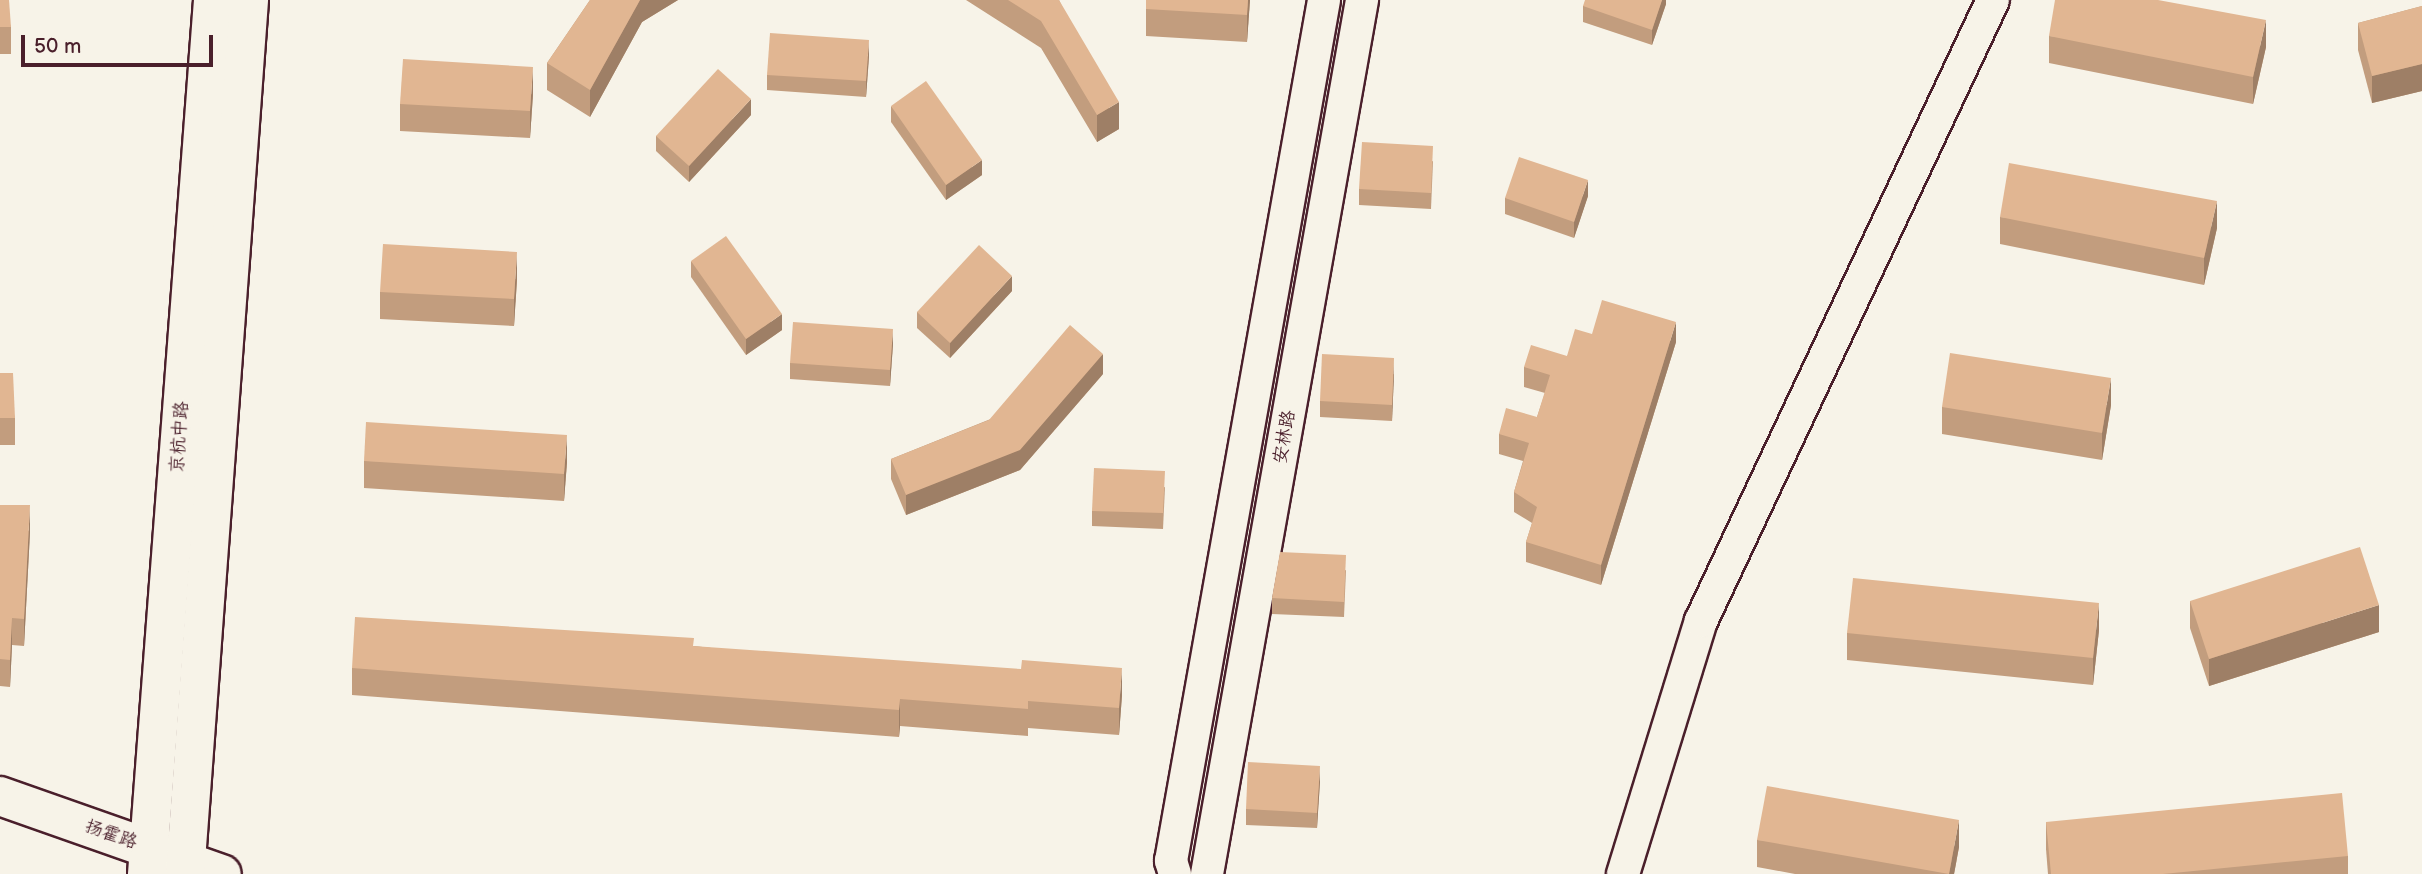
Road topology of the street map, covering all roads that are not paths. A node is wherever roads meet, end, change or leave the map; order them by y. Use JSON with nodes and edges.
{"nodes":[{"id":1,"x":213,"y":0,"type":"edge"},
{"id":2,"x":249,"y":0,"type":"edge"},
{"id":3,"x":1324,"y":0,"type":"edge"},
{"id":4,"x":1362,"y":0,"type":"edge"},
{"id":5,"x":1993,"y":0,"type":"edge"},
{"id":6,"x":1281,"y":243,"type":"junction"},
{"id":7,"x":1319,"y":244,"type":"junction"},
{"id":8,"x":0,"y":796,"type":"edge"},
{"id":9,"x":148,"y":861,"type":"edge"},
{"id":10,"x":185,"y":868,"type":"edge"},
{"id":11,"x":222,"y":874,"type":"edge"},
{"id":12,"x":1175,"y":874,"type":"edge"},
{"id":13,"x":1207,"y":874,"type":"edge"},
{"id":14,"x":1623,"y":874,"type":"edge"}],
"edges":[{"from":1,"to":9,"type":"main road","name":"京杭中路"},
{"from":2,"to":10,"type":"main road","name":"京杭中路"},
{"from":3,"to":6,"type":"street"},
{"from":4,"to":7,"type":"street","name":"安林路"},
{"from":5,"to":14,"type":"street"},
{"from":6,"to":7,"type":"street"},
{"from":6,"to":12,"type":"street"},
{"from":7,"to":13,"type":"street","name":"安林路"},
{"from":8,"to":9,"type":"main road","name":"扬霍路"},
{"from":9,"to":10,"type":"main road","name":"扬霍路"},
{"from":10,"to":11,"type":"main road","name":"扬霍路"}]}
